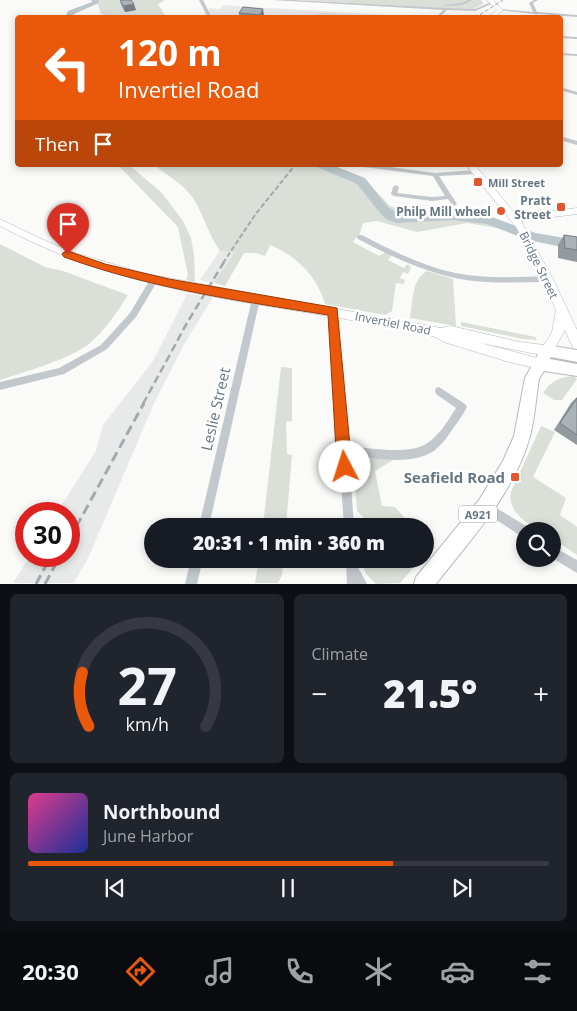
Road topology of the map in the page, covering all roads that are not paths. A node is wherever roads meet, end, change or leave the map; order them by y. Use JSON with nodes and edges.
{"nodes":[{"id":1,"x":201,"y":0,"type":"edge"},
{"id":2,"x":274,"y":0,"type":"edge"},
{"id":3,"x":367,"y":0,"type":"edge"},
{"id":4,"x":470,"y":0,"type":"edge"},
{"id":5,"x":536,"y":0,"type":"edge"},
{"id":6,"x":491,"y":1,"type":"edge"},
{"id":7,"x":445,"y":10,"type":"junction"},
{"id":8,"x":500,"y":10,"type":"junction"},
{"id":9,"x":536,"y":14,"type":"junction"},
{"id":10,"x":208,"y":15,"type":"edge"},
{"id":11,"x":439,"y":15,"type":"edge"},
{"id":12,"x":494,"y":15,"type":"edge"},
{"id":13,"x":556,"y":15,"type":"edge"},
{"id":14,"x":563,"y":15,"type":"edge"},
{"id":15,"x":577,"y":16,"type":"edge"},
{"id":16,"x":563,"y":37,"type":"edge"},
{"id":17,"x":577,"y":38,"type":"edge"},
{"id":18,"x":575,"y":55,"type":"edge"},
{"id":19,"x":577,"y":62,"type":"edge"},
{"id":20,"x":563,"y":89,"type":"edge"},
{"id":21,"x":577,"y":94,"type":"edge"},
{"id":22,"x":563,"y":139,"type":"edge"},
{"id":23,"x":577,"y":144,"type":"edge"},
{"id":24,"x":378,"y":167,"type":"edge"},
{"id":25,"x":473,"y":168,"type":"edge"},
{"id":26,"x":435,"y":175,"type":"junction"},
{"id":27,"x":396,"y":187,"type":"dead end"},
{"id":28,"x":450,"y":197,"type":"junction"},
{"id":29,"x":454,"y":204,"type":"dead end"},
{"id":30,"x":577,"y":210,"type":"edge"},
{"id":31,"x":0,"y":222,"type":"edge"},
{"id":32,"x":517,"y":223,"type":"junction"},
{"id":33,"x":360,"y":237,"type":"dead end"},
{"id":34,"x":548,"y":279,"type":"junction"},
{"id":35,"x":154,"y":280,"type":"junction"},
{"id":36,"x":256,"y":299,"type":"junction"},
{"id":37,"x":333,"y":312,"type":"junction"},
{"id":38,"x":561,"y":312,"type":"junction"},
{"id":39,"x":441,"y":333,"type":"junction"},
{"id":40,"x":577,"y":344,"type":"edge"},
{"id":41,"x":577,"y":356,"type":"edge"},
{"id":42,"x":544,"y":357,"type":"junction"},
{"id":43,"x":577,"y":370,"type":"edge"},
{"id":44,"x":0,"y":386,"type":"edge"},
{"id":45,"x":439,"y":391,"type":"dead end"},
{"id":46,"x":344,"y":451,"type":"junction"},
{"id":47,"x":485,"y":506,"type":"junction"},
{"id":48,"x":206,"y":518,"type":"edge"},
{"id":49,"x":348,"y":518,"type":"edge"},
{"id":50,"x":516,"y":526,"type":"edge"},
{"id":51,"x":561,"y":557,"type":"edge"},
{"id":52,"x":577,"y":567,"type":"edge"},
{"id":53,"x":195,"y":568,"type":"edge"},
{"id":54,"x":352,"y":568,"type":"edge"},
{"id":55,"x":354,"y":568,"type":"edge"},
{"id":56,"x":191,"y":584,"type":"edge"},
{"id":57,"x":353,"y":584,"type":"edge"},
{"id":58,"x":361,"y":584,"type":"edge"},
{"id":59,"x":422,"y":584,"type":"edge"}],
"edges":[{"from":1,"to":10,"type":"street"},
{"from":2,"to":7,"type":"street"},
{"from":3,"to":4,"type":"street"},
{"from":5,"to":9,"type":"street"},
{"from":6,"to":7,"type":"street"},
{"from":6,"to":8,"type":"main road"},
{"from":7,"to":11,"type":"street"},
{"from":8,"to":9,"type":"street"},
{"from":8,"to":12,"type":"main road"},
{"from":9,"to":13,"type":"street"},
{"from":14,"to":15,"type":"street"},
{"from":16,"to":17,"type":"street"},
{"from":18,"to":19,"type":"street"},
{"from":20,"to":21,"type":"street"},
{"from":22,"to":23,"type":"street"},
{"from":24,"to":26,"type":"street"},
{"from":25,"to":26,"type":"street"},
{"from":25,"to":32,"type":"main road"},
{"from":26,"to":28,"type":"street"},
{"from":27,"to":28,"type":"street"},
{"from":28,"to":29,"type":"street"},
{"from":30,"to":32,"type":"main road"},
{"from":31,"to":35,"type":"main road","name":"Invertiel Road"},
{"from":32,"to":34,"type":"main road","name":"Bridge Street"},
{"from":33,"to":34,"type":"street"},
{"from":34,"to":38,"type":"main road","name":"Bridge Street"},
{"from":35,"to":36,"type":"main road","name":"Invertiel Road"},
{"from":35,"to":44,"type":"street"},
{"from":36,"to":37,"type":"main road","name":"Invertiel Road"},
{"from":36,"to":48,"type":"street","name":"Leslie Street"},
{"from":37,"to":39,"type":"main road","name":"Invertiel Road"},
{"from":37,"to":46,"type":"street"},
{"from":38,"to":40,"type":"main road","name":"Bridge Street"},
{"from":38,"to":42,"type":"main road","name":"Bridge Street"},
{"from":39,"to":42,"type":"main road","name":"Invertiel Road"},
{"from":39,"to":42,"type":"main road","name":"Invertiel Road"},
{"from":41,"to":42,"type":"main road"},
{"from":42,"to":43,"type":"main road"},
{"from":42,"to":47,"type":"main road","number":"A921"},
{"from":45,"to":46,"type":"street"},
{"from":46,"to":49,"type":"street"},
{"from":47,"to":50,"type":"street"},
{"from":47,"to":59,"type":"main road","number":"A921"},
{"from":51,"to":52,"type":"street"},
{"from":53,"to":56,"type":"street"},
{"from":54,"to":57,"type":"street"},
{"from":55,"to":58,"type":"street"}]}
